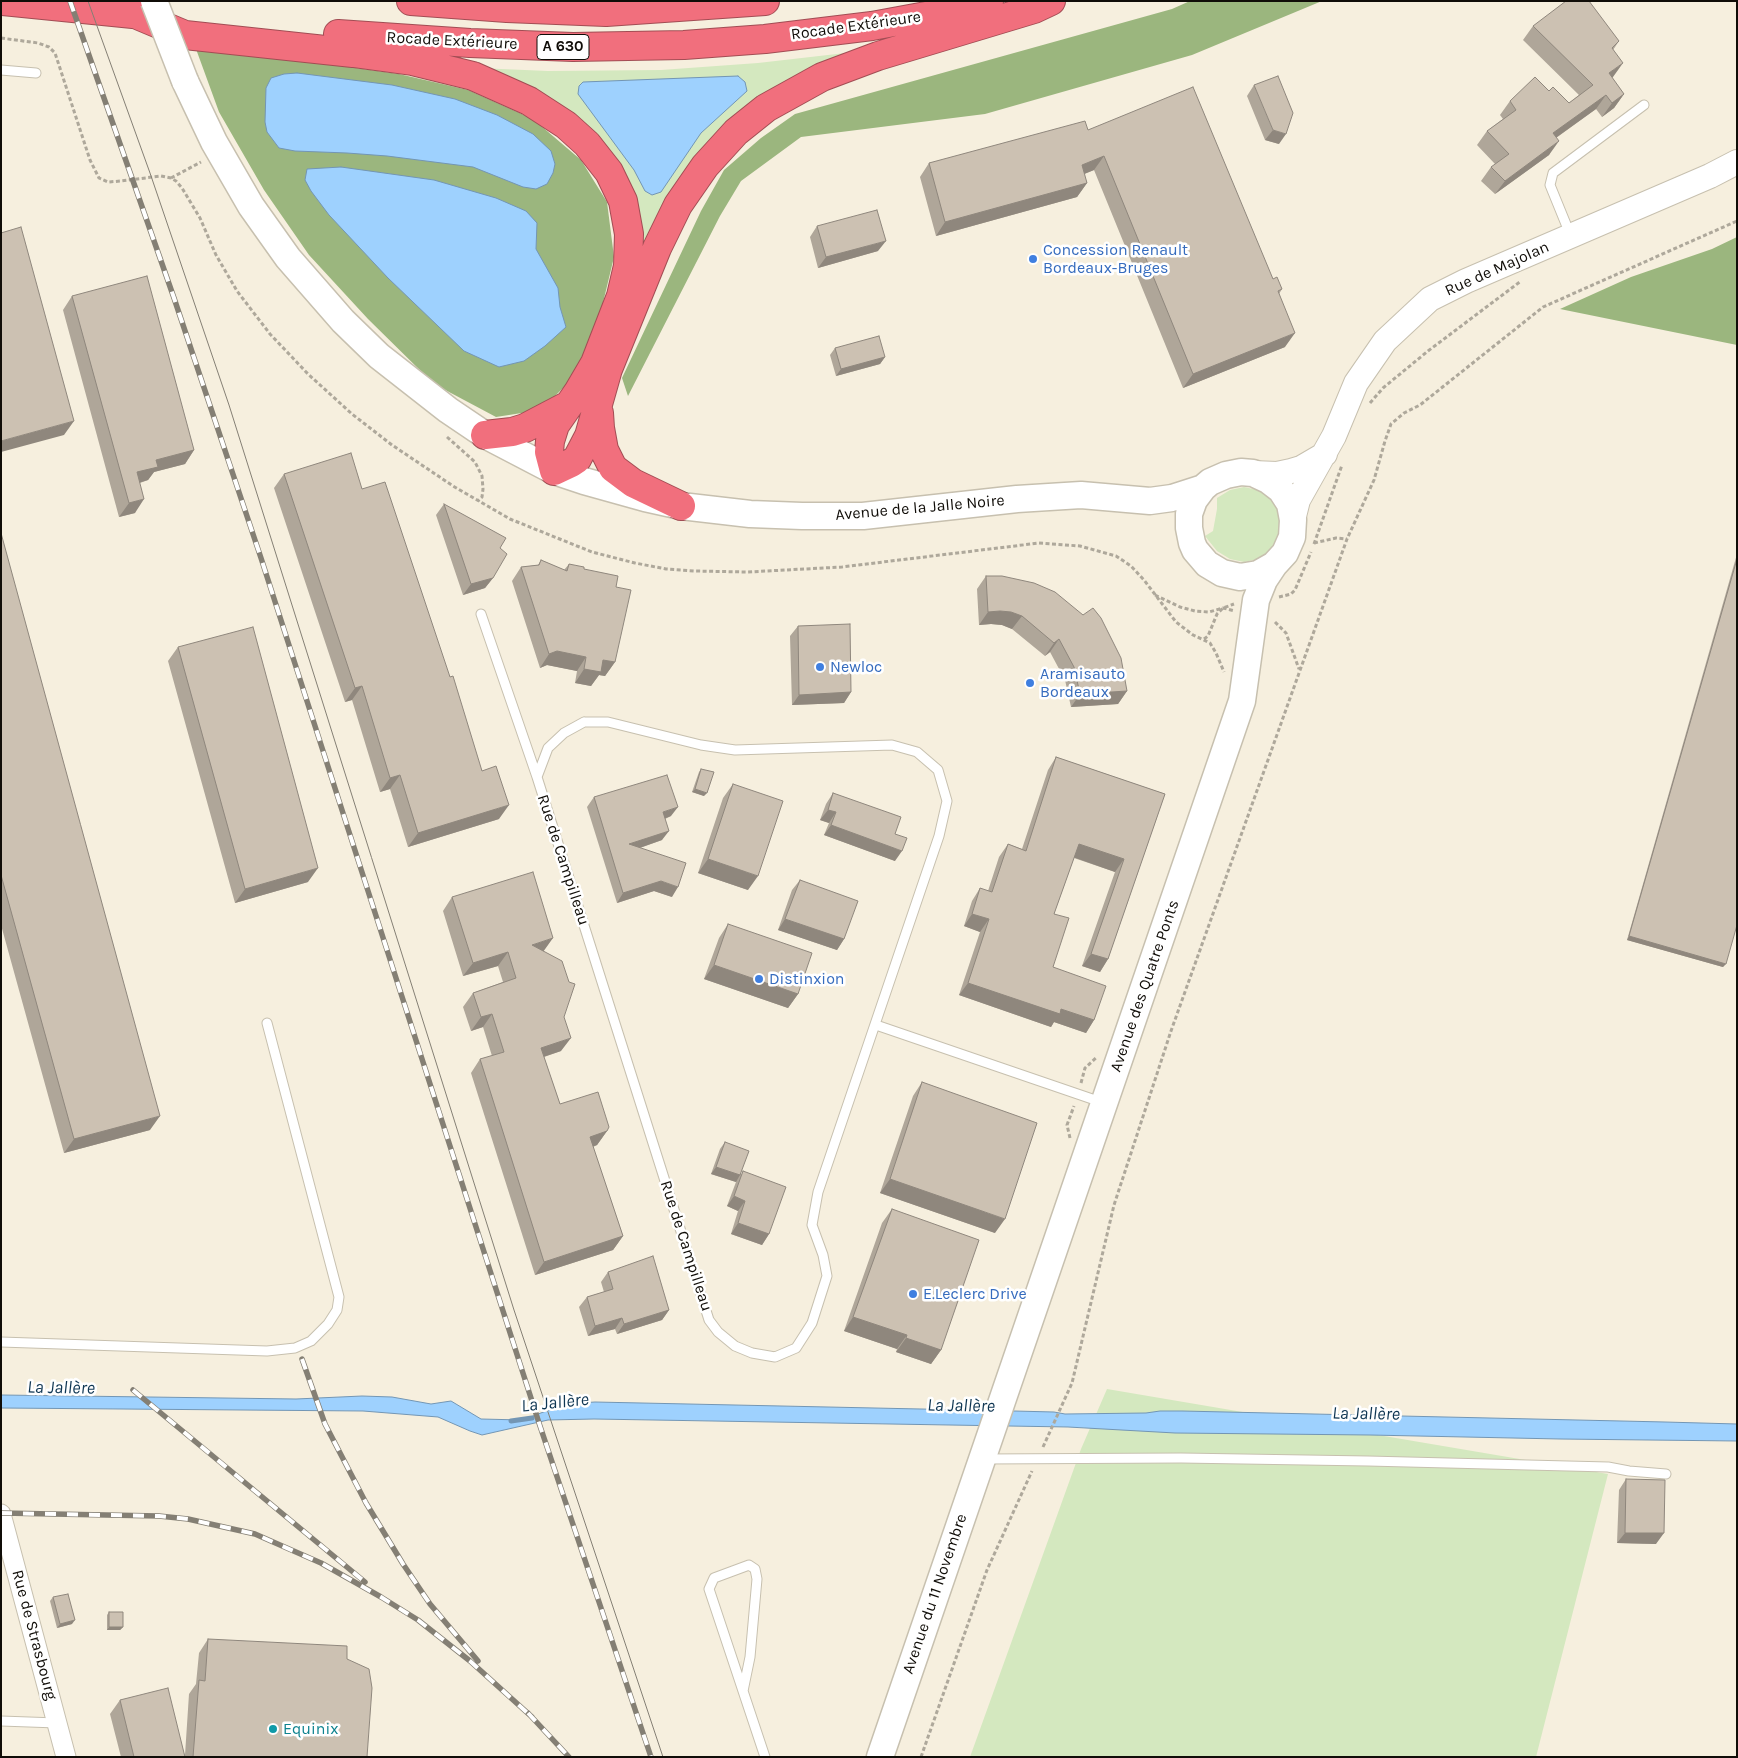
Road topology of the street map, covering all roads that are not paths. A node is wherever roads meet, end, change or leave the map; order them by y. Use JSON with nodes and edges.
{"nodes":[{"id":1,"x":3,"y":1,"type":"edge"},
{"id":2,"x":410,"y":1,"type":"edge"},
{"id":3,"x":765,"y":1,"type":"edge"},
{"id":4,"x":989,"y":1,"type":"edge"},
{"id":5,"x":1051,"y":1,"type":"edge"},
{"id":6,"x":145,"y":7,"type":"edge"},
{"id":7,"x":1,"y":70,"type":"edge"},
{"id":8,"x":36,"y":73,"type":"dead end"},
{"id":9,"x":1644,"y":105,"type":"dead end"},
{"id":10,"x":1737,"y":162,"type":"edge"},
{"id":11,"x":1571,"y":237,"type":"junction"},
{"id":12,"x":599,"y":402,"type":"junction"},
{"id":13,"x":567,"y":406,"type":"junction"},
{"id":14,"x":485,"y":435,"type":"junction"},
{"id":15,"x":1334,"y":458,"type":"junction"},
{"id":16,"x":554,"y":471,"type":"junction"},
{"id":17,"x":1253,"y":473,"type":"junction"},
{"id":18,"x":1203,"y":488,"type":"junction"},
{"id":19,"x":1150,"y":501,"type":"junction"},
{"id":20,"x":682,"y":506,"type":"junction"},
{"id":21,"x":1293,"y":520,"type":"junction"},
{"id":22,"x":1192,"y":542,"type":"junction"},
{"id":23,"x":1207,"y":564,"type":"junction"},
{"id":24,"x":1274,"y":565,"type":"junction"},
{"id":25,"x":1248,"y":602,"type":"junction"},
{"id":26,"x":481,"y":614,"type":"dead end"},
{"id":27,"x":537,"y":777,"type":"junction"},
{"id":28,"x":267,"y":1023,"type":"dead end"},
{"id":29,"x":876,"y":1025,"type":"junction"},
{"id":30,"x":1104,"y":1103,"type":"junction"},
{"id":31,"x":1,"y":1342,"type":"edge"},
{"id":32,"x":991,"y":1432,"type":"joint"},
{"id":33,"x":982,"y":1459,"type":"junction"},
{"id":34,"x":1666,"y":1474,"type":"dead end"},
{"id":35,"x":1,"y":1514,"type":"edge"},
{"id":36,"x":743,"y":1691,"type":"junction"},
{"id":37,"x":1,"y":1721,"type":"edge"},
{"id":38,"x":57,"y":1723,"type":"junction"},
{"id":39,"x":66,"y":1757,"type":"edge"},
{"id":40,"x":765,"y":1757,"type":"edge"},
{"id":41,"x":880,"y":1757,"type":"edge"}],
"edges":[{"from":1,"to":6,"type":"highway","name":"Rocade Extérieure","number":"A 630"},
{"from":2,"to":3,"type":"highway","number":"A 630"},
{"from":4,"to":6,"type":"highway","name":"Rocade Extérieure","number":"A 630"},
{"from":5,"to":12,"type":"highway"},
{"from":6,"to":13,"type":"highway"},
{"from":6,"to":14,"type":"main road","name":"Avenue de la Jalle Noire","bridge":true},
{"from":7,"to":8,"type":"lane"},
{"from":9,"to":11,"type":"lane"},
{"from":10,"to":11,"type":"street","name":"Rue de Majolan"},
{"from":11,"to":15,"type":"street","name":"Rue de Majolan"},
{"from":12,"to":16,"type":"highway"},
{"from":12,"to":20,"type":"highway"},
{"from":13,"to":14,"type":"highway"},
{"from":13,"to":16,"type":"highway"},
{"from":14,"to":16,"type":"main road","name":"Avenue de la Jalle Noire"},
{"from":15,"to":17,"type":"street"},
{"from":15,"to":21,"type":"street","name":"Rue de Majolan"},
{"from":16,"to":20,"type":"main road","name":"Avenue de la Jalle Noire"},
{"from":17,"to":18,"type":"main road"},
{"from":17,"to":21,"type":"main road"},
{"from":18,"to":19,"type":"main road","name":"Avenue de la Jalle Noire"},
{"from":18,"to":22,"type":"main road"},
{"from":19,"to":20,"type":"main road","name":"Avenue de la Jalle Noire"},
{"from":19,"to":22,"type":"main road"},
{"from":21,"to":24,"type":"main road"},
{"from":22,"to":23,"type":"main road"},
{"from":23,"to":24,"type":"main road"},
{"from":23,"to":25,"type":"main road"},
{"from":24,"to":25,"type":"main road","name":"Avenue des Quatre Ponts"},
{"from":25,"to":30,"type":"main road","name":"Avenue des Quatre Ponts"},
{"from":26,"to":27,"type":"lane","name":"Rue de Campilleau"},
{"from":27,"to":29,"type":"lane","name":"Rue de Campilleau"},
{"from":27,"to":29,"type":"lane","name":"Rue de Campilleau"},
{"from":28,"to":31,"type":"lane"},
{"from":29,"to":30,"type":"lane"},
{"from":30,"to":32,"type":"main road","name":"Avenue des Quatre Ponts"},
{"from":32,"to":33,"type":"main road","name":"Avenue du 11 Novembre"},
{"from":33,"to":34,"type":"lane"},
{"from":33,"to":41,"type":"main road","name":"Avenue du 11 Novembre"},
{"from":35,"to":38,"type":"street","name":"Rue de Strasbourg"},
{"from":36,"to":36,"type":"lane"},
{"from":36,"to":40,"type":"lane"},
{"from":37,"to":38,"type":"lane"},
{"from":38,"to":39,"type":"street","name":"Rue de Strasbourg"}]}
